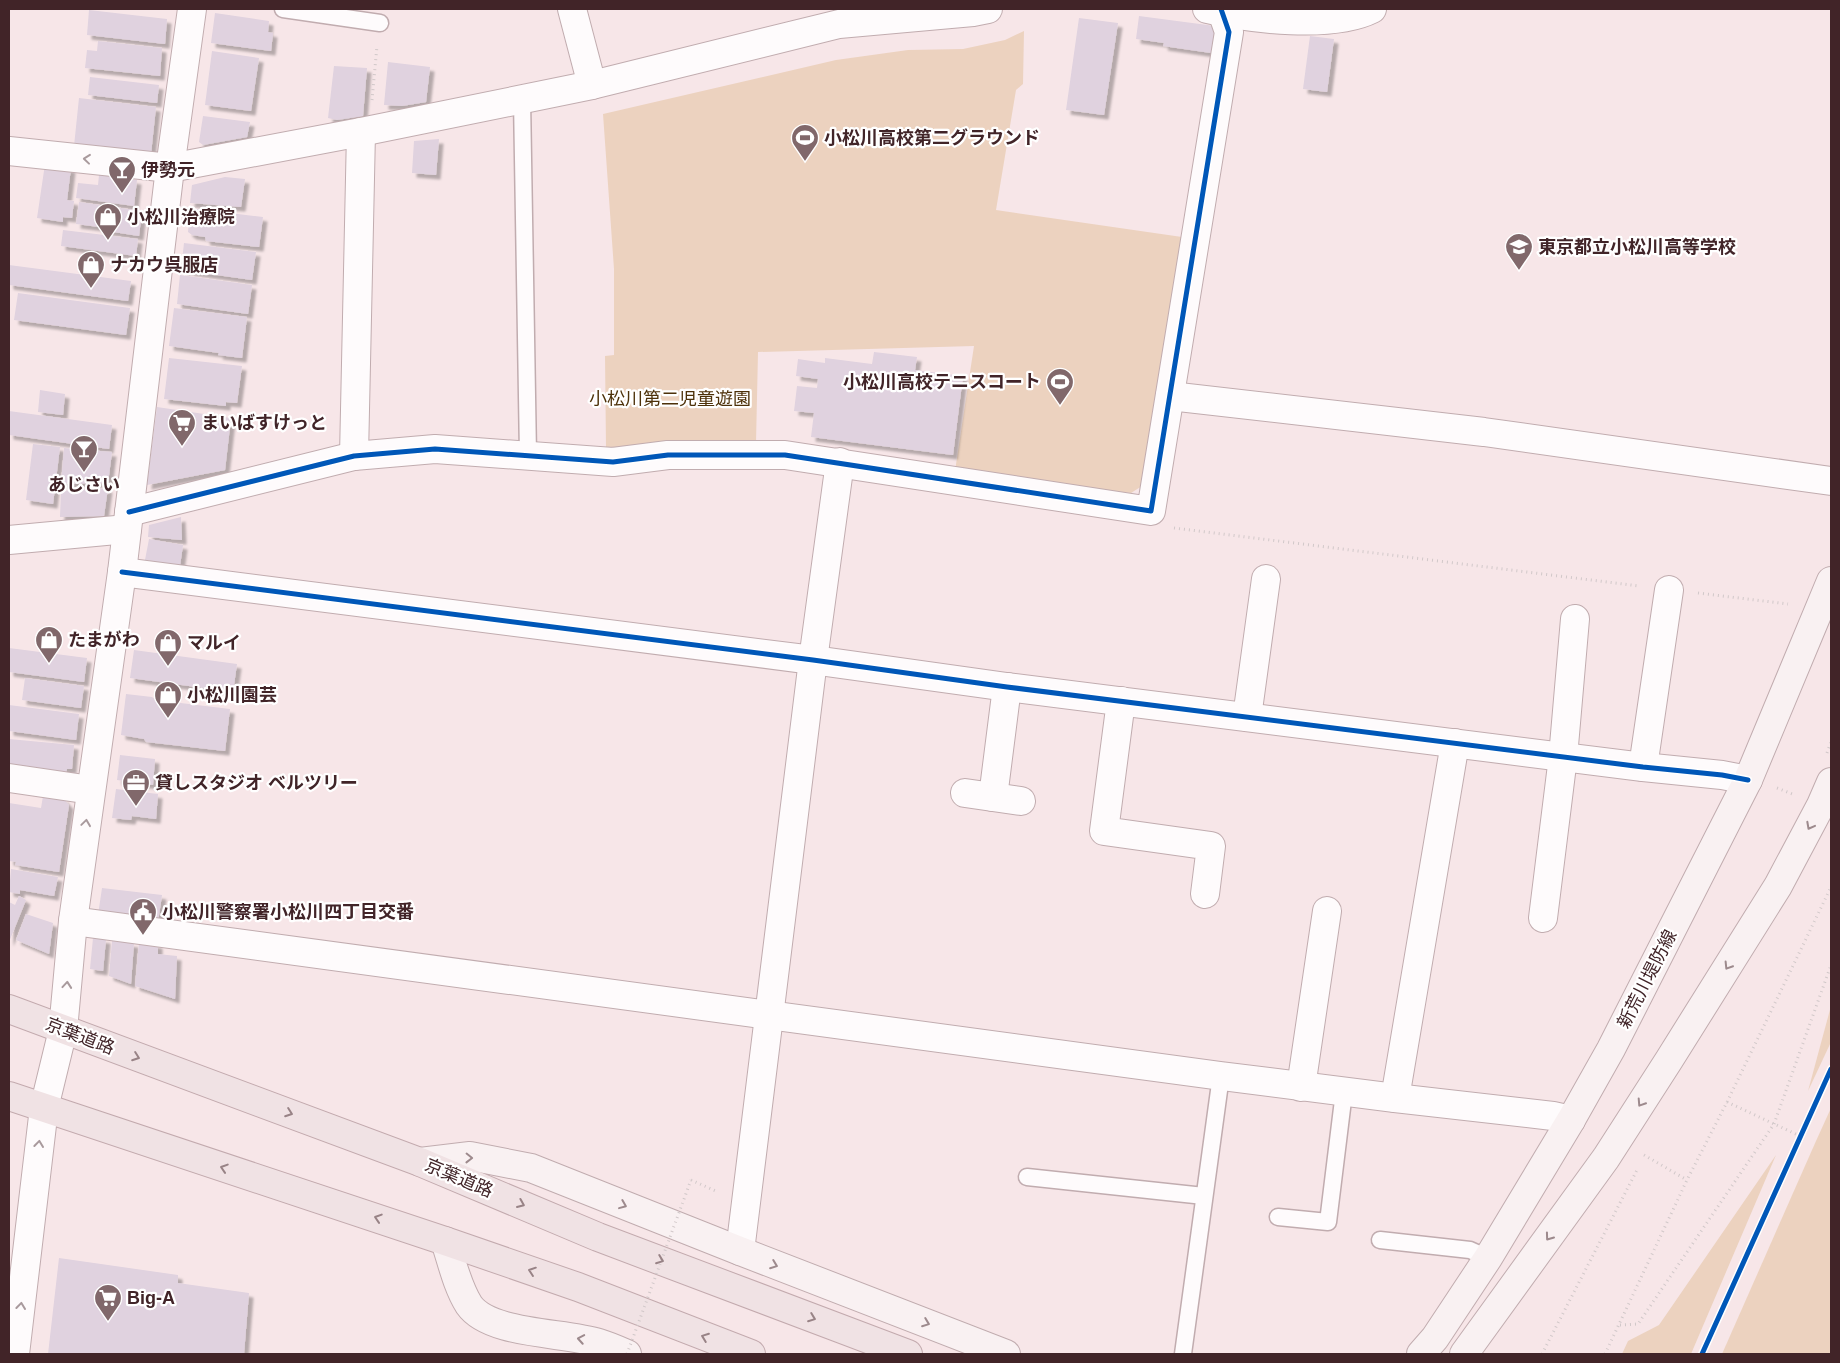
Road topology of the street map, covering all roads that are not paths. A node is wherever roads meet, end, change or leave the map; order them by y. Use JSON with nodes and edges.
{"nodes":[{"id":1,"x":192,"y":9,"type":"edge"},
{"id":2,"x":283,"y":9,"type":"edge"},
{"id":3,"x":572,"y":9,"type":"edge"},
{"id":4,"x":988,"y":9,"type":"edge"},
{"id":5,"x":1372,"y":9,"type":"edge"},
{"id":6,"x":1217,"y":10,"type":"edge"},
{"id":7,"x":380,"y":23,"type":"road end"},
{"id":8,"x":592,"y":85,"type":"junction"},
{"id":9,"x":522,"y":99,"type":"junction"},
{"id":10,"x":365,"y":131,"type":"junction"},
{"id":11,"x":9,"y":150,"type":"edge"},
{"id":12,"x":170,"y":168,"type":"junction"},
{"id":13,"x":1170,"y":396,"type":"junction"},
{"id":14,"x":528,"y":455,"type":"junction"},
{"id":15,"x":354,"y":456,"type":"junction"},
{"id":16,"x":840,"y":462,"type":"junction"},
{"id":17,"x":1831,"y":481,"type":"edge"},
{"id":18,"x":128,"y":520,"type":"junction"},
{"id":19,"x":9,"y":540,"type":"edge"},
{"id":20,"x":122,"y":572,"type":"junction"},
{"id":21,"x":1266,"y":579,"type":"dead end"},
{"id":22,"x":1831,"y":581,"type":"edge"},
{"id":23,"x":1669,"y":590,"type":"road end"},
{"id":24,"x":1575,"y":619,"type":"dead end"},
{"id":25,"x":813,"y":660,"type":"junction"},
{"id":26,"x":1007,"y":687,"type":"junction"},
{"id":27,"x":1121,"y":701,"type":"junction"},
{"id":28,"x":1247,"y":717,"type":"junction"},
{"id":29,"x":1455,"y":743,"type":"junction"},
{"id":30,"x":1563,"y":757,"type":"junction"},
{"id":31,"x":1643,"y":767,"type":"junction"},
{"id":32,"x":9,"y":778,"type":"edge"},
{"id":33,"x":1748,"y":780,"type":"junction"},
{"id":34,"x":1831,"y":782,"type":"edge"},
{"id":35,"x":91,"y":790,"type":"junction"},
{"id":36,"x":965,"y":794,"type":"dead end"},
{"id":37,"x":993,"y":797,"type":"junction"},
{"id":38,"x":1021,"y":801,"type":"dead end"},
{"id":39,"x":1205,"y":894,"type":"dead end"},
{"id":40,"x":1327,"y":911,"type":"dead end"},
{"id":41,"x":1543,"y":918,"type":"dead end"},
{"id":42,"x":73,"y":921,"type":"junction"},
{"id":43,"x":9,"y":1009,"type":"edge"},
{"id":44,"x":769,"y":1015,"type":"junction"},
{"id":45,"x":63,"y":1030,"type":"junction"},
{"id":46,"x":1220,"y":1076,"type":"junction"},
{"id":47,"x":1301,"y":1087,"type":"junction"},
{"id":48,"x":1344,"y":1092,"type":"junction"},
{"id":49,"x":9,"y":1096,"type":"edge"},
{"id":50,"x":1395,"y":1098,"type":"junction"},
{"id":51,"x":44,"y":1108,"type":"junction"},
{"id":52,"x":1571,"y":1120,"type":"junction"},
{"id":53,"x":420,"y":1162,"type":"junction"},
{"id":54,"x":1027,"y":1177,"type":"dead end"},
{"id":55,"x":1204,"y":1196,"type":"junction"},
{"id":56,"x":1278,"y":1217,"type":"dead end"},
{"id":57,"x":1380,"y":1240,"type":"dead end"},
{"id":58,"x":445,"y":1241,"type":"junction"},
{"id":59,"x":740,"y":1251,"type":"junction"},
{"id":60,"x":1488,"y":1258,"type":"junction"},
{"id":61,"x":1428,"y":1349,"type":"edge"},
{"id":62,"x":15,"y":1354,"type":"edge"},
{"id":63,"x":627,"y":1354,"type":"edge"},
{"id":64,"x":751,"y":1354,"type":"edge"},
{"id":65,"x":908,"y":1354,"type":"edge"},
{"id":66,"x":1006,"y":1354,"type":"edge"},
{"id":67,"x":1183,"y":1354,"type":"edge"},
{"id":68,"x":1464,"y":1354,"type":"edge"}],
"edges":[{"from":1,"to":12,"type":"street"},
{"from":2,"to":7,"type":"lane"},
{"from":3,"to":8,"type":"street"},
{"from":4,"to":8,"type":"street"},
{"from":5,"to":6,"type":"street"},
{"from":6,"to":13,"type":"street"},
{"from":8,"to":9,"type":"street"},
{"from":9,"to":10,"type":"street"},
{"from":9,"to":14,"type":"lane"},
{"from":10,"to":12,"type":"street"},
{"from":10,"to":15,"type":"street"},
{"from":12,"to":11,"type":"street","one_way":true},
{"from":12,"to":18,"type":"street"},
{"from":13,"to":16,"type":"street"},
{"from":13,"to":17,"type":"street"},
{"from":14,"to":15,"type":"street"},
{"from":14,"to":16,"type":"street"},
{"from":15,"to":18,"type":"street"},
{"from":16,"to":25,"type":"street"},
{"from":18,"to":19,"type":"street"},
{"from":18,"to":20,"type":"street"},
{"from":20,"to":25,"type":"street"},
{"from":20,"to":35,"type":"street"},
{"from":21,"to":28,"type":"street"},
{"from":22,"to":33,"type":"main road","name":"新荒川堤防線"},
{"from":23,"to":31,"type":"street"},
{"from":24,"to":30,"type":"street"},
{"from":25,"to":26,"type":"street"},
{"from":25,"to":44,"type":"street"},
{"from":26,"to":27,"type":"street"},
{"from":26,"to":37,"type":"street"},
{"from":27,"to":28,"type":"street"},
{"from":27,"to":39,"type":"street"},
{"from":28,"to":29,"type":"street"},
{"from":29,"to":30,"type":"street"},
{"from":29,"to":50,"type":"street"},
{"from":30,"to":31,"type":"street"},
{"from":30,"to":41,"type":"street"},
{"from":31,"to":33,"type":"street"},
{"from":32,"to":35,"type":"street"},
{"from":33,"to":52,"type":"main road","name":"新荒川堤防線"},
{"from":34,"to":68,"type":"main road","one_way":true},
{"from":42,"to":35,"type":"street","one_way":true},
{"from":36,"to":37,"type":"street"},
{"from":37,"to":38,"type":"street"},
{"from":40,"to":47,"type":"street"},
{"from":42,"to":44,"type":"street"},
{"from":45,"to":42,"type":"street","one_way":true},
{"from":43,"to":45,"type":"highway","name":"京葉道路"},
{"from":44,"to":46,"type":"street"},
{"from":44,"to":59,"type":"street"},
{"from":45,"to":51,"type":"street"},
{"from":45,"to":53,"type":"highway","name":"京葉道路","one_way":true},
{"from":46,"to":47,"type":"street"},
{"from":46,"to":55,"type":"lane"},
{"from":47,"to":48,"type":"street"},
{"from":48,"to":50,"type":"street"},
{"from":48,"to":56,"type":"lane"},
{"from":49,"to":51,"type":"highway"},
{"from":50,"to":52,"type":"street"},
{"from":58,"to":51,"type":"highway","one_way":true},
{"from":62,"to":51,"type":"street","one_way":true},
{"from":52,"to":60,"type":"main road","name":"新荒川堤防線"},
{"from":53,"to":59,"type":"main road","one_way":true},
{"from":53,"to":65,"type":"highway","name":"京葉道路","one_way":true},
{"from":54,"to":55,"type":"lane"},
{"from":55,"to":67,"type":"lane"},
{"from":57,"to":60,"type":"lane"},
{"from":63,"to":58,"type":"main road","one_way":true},
{"from":64,"to":58,"type":"highway","one_way":true},
{"from":59,"to":66,"type":"main road","one_way":true},
{"from":60,"to":61,"type":"main road","name":"新荒川堤防線"}]}
